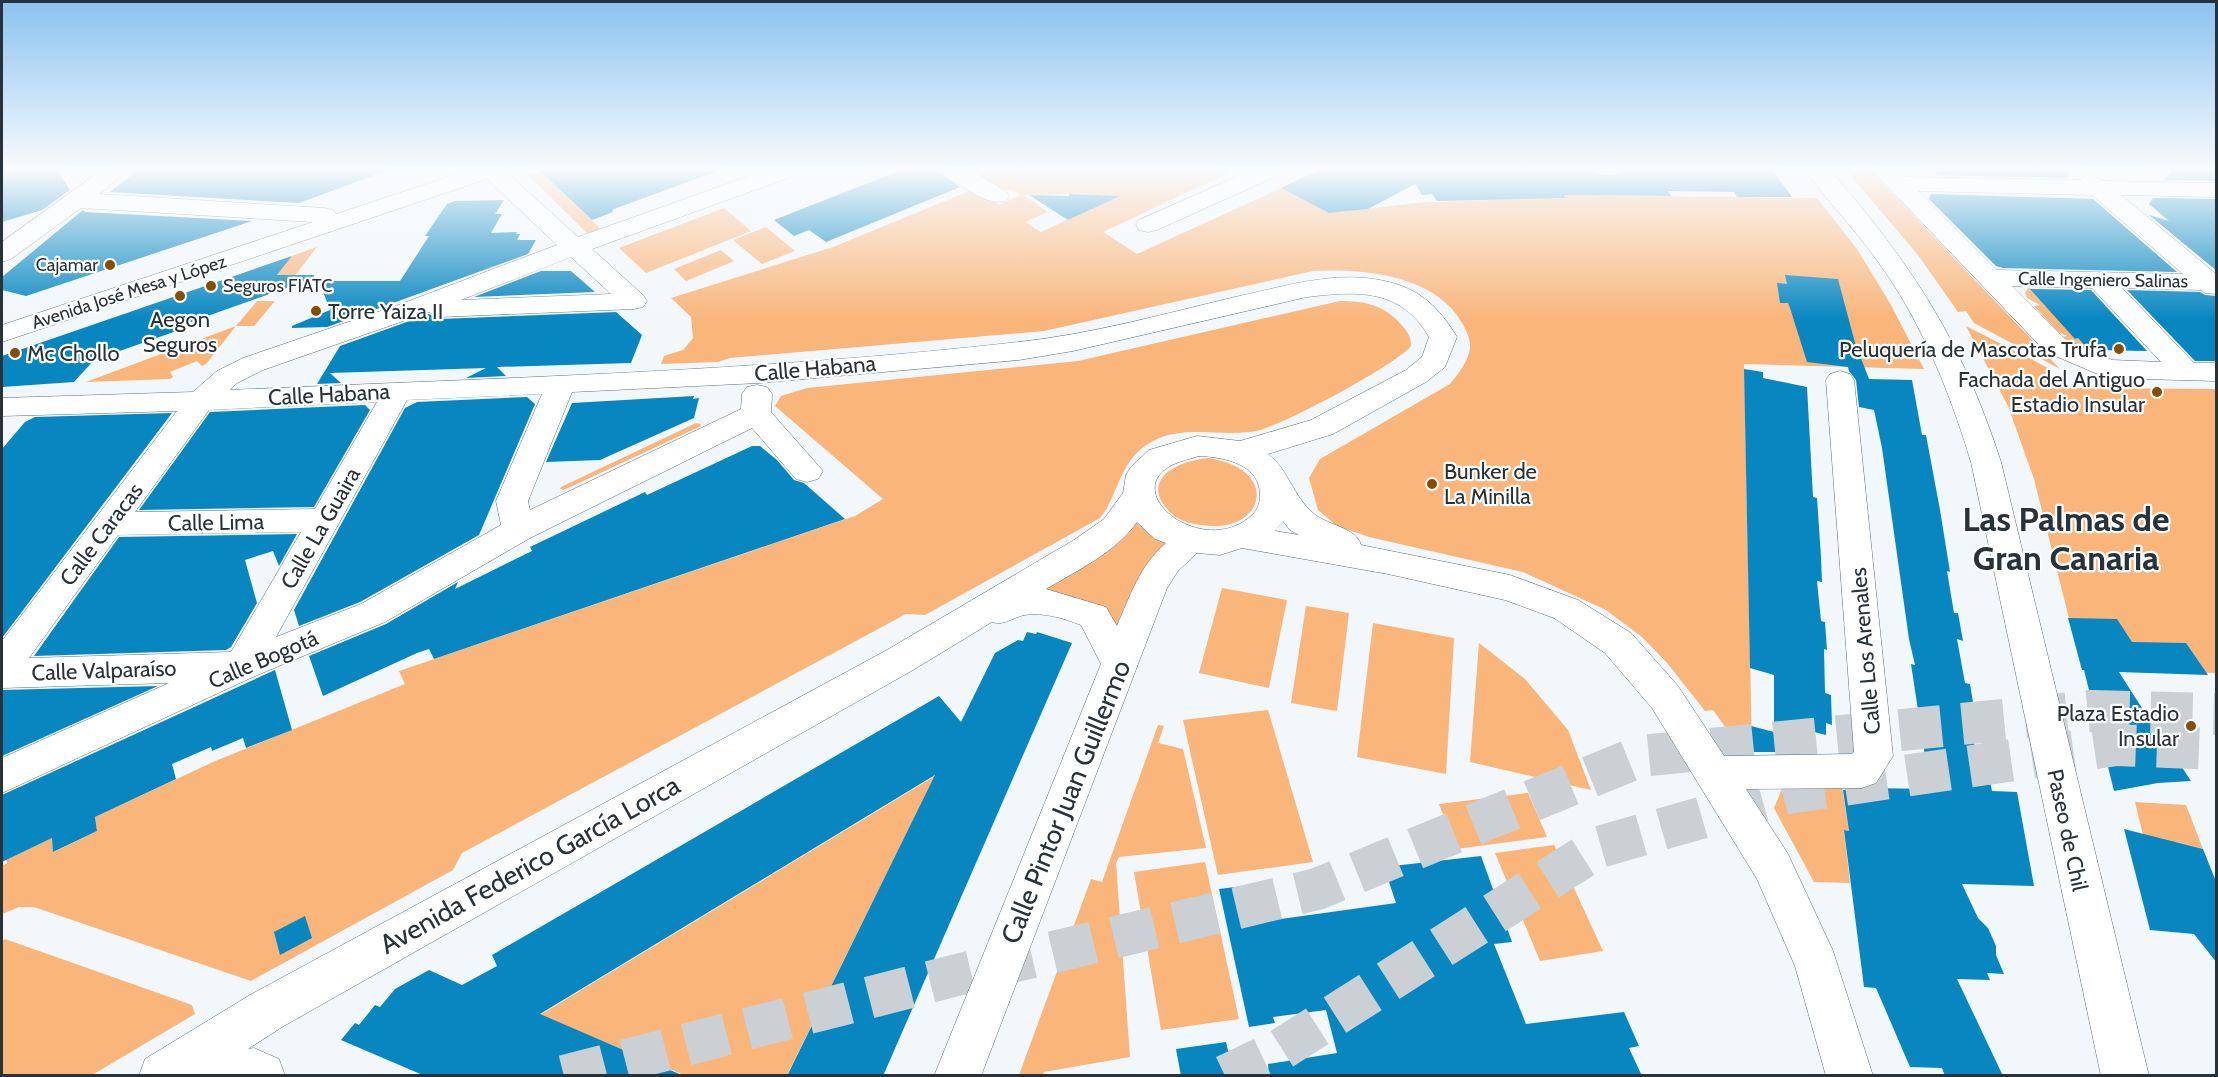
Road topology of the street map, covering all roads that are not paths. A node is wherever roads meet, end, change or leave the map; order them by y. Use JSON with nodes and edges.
{"nodes":[{"id":1,"x":28,"y":219,"type":"edge"},
{"id":2,"x":49,"y":219,"type":"edge"},
{"id":3,"x":311,"y":219,"type":"edge"},
{"id":4,"x":345,"y":219,"type":"edge"},
{"id":5,"x":544,"y":219,"type":"edge"},
{"id":6,"x":651,"y":219,"type":"edge"},
{"id":7,"x":1161,"y":219,"type":"edge"},
{"id":8,"x":1857,"y":219,"type":"edge"},
{"id":9,"x":1932,"y":219,"type":"edge"},
{"id":10,"x":2136,"y":219,"type":"edge"},
{"id":11,"x":1148,"y":225,"type":"dead end"},
{"id":12,"x":2,"y":228,"type":"edge"},
{"id":13,"x":574,"y":247,"type":"junction"},
{"id":14,"x":2,"y":254,"type":"edge"},
{"id":15,"x":1989,"y":278,"type":"junction"},
{"id":16,"x":2099,"y":279,"type":"junction"},
{"id":17,"x":2214,"y":284,"type":"edge"},
{"id":18,"x":411,"y":310,"type":"junction"},
{"id":19,"x":2,"y":321,"type":"edge"},
{"id":20,"x":2,"y":334,"type":"edge"},
{"id":21,"x":291,"y":351,"type":"junction"},
{"id":22,"x":2186,"y":371,"type":"junction"},
{"id":23,"x":2217,"y":372,"type":"edge"},
{"id":24,"x":759,"y":374,"type":"junction"},
{"id":25,"x":1840,"y":380,"type":"dead end"},
{"id":26,"x":561,"y":383,"type":"junction"},
{"id":27,"x":398,"y":390,"type":"junction"},
{"id":28,"x":312,"y":394,"type":"junction"},
{"id":29,"x":200,"y":401,"type":"junction"},
{"id":30,"x":12,"y":407,"type":"edge"},
{"id":31,"x":756,"y":414,"type":"junction"},
{"id":32,"x":1322,"y":427,"type":"junction"},
{"id":33,"x":2,"y":432,"type":"edge"},
{"id":34,"x":1238,"y":452,"type":"junction"},
{"id":35,"x":807,"y":471,"type":"dead end"},
{"id":36,"x":1277,"y":490,"type":"junction"},
{"id":37,"x":1138,"y":496,"type":"junction"},
{"id":38,"x":323,"y":520,"type":"junction"},
{"id":39,"x":109,"y":524,"type":"junction"},
{"id":40,"x":518,"y":530,"type":"junction"},
{"id":41,"x":1243,"y":537,"type":"junction"},
{"id":42,"x":1191,"y":540,"type":"junction"},
{"id":43,"x":1388,"y":562,"type":"junction"},
{"id":44,"x":900,"y":660,"type":"junction"},
{"id":45,"x":1120,"y":664,"type":"junction"},
{"id":46,"x":242,"y":666,"type":"junction"},
{"id":47,"x":2,"y":667,"type":"edge"},
{"id":48,"x":2,"y":673,"type":"edge"},
{"id":49,"x":1715,"y":773,"type":"junction"},
{"id":50,"x":2,"y":776,"type":"edge"},
{"id":51,"x":162,"y":1076,"type":"edge"},
{"id":52,"x":195,"y":1076,"type":"edge"},
{"id":53,"x":262,"y":1076,"type":"edge"},
{"id":54,"x":957,"y":1076,"type":"edge"},
{"id":55,"x":1850,"y":1076,"type":"edge"},
{"id":56,"x":2125,"y":1076,"type":"edge"}],
"edges":[{"from":1,"to":12,"type":"street"},
{"from":2,"to":14,"type":"street"},
{"from":3,"to":19,"type":"street","name":"Avenida José Mesa y López"},
{"from":4,"to":20,"type":"street","name":"Avenida José Mesa y López"},
{"from":5,"to":13,"type":"street"},
{"from":6,"to":13,"type":"street"},
{"from":7,"to":11,"type":"street"},
{"from":8,"to":56,"type":"street","name":"Paseo de Chil"},
{"from":9,"to":15,"type":"street"},
{"from":10,"to":17,"type":"street"},
{"from":13,"to":18,"type":"street"},
{"from":13,"to":18,"type":"street"},
{"from":15,"to":16,"type":"street","name":"Calle Ingeniero Salinas"},
{"from":15,"to":22,"type":"street"},
{"from":16,"to":17,"type":"street","name":"Calle Ingeniero Salinas"},
{"from":16,"to":22,"type":"street"},
{"from":18,"to":21,"type":"street","name":"Calle Caracas"},
{"from":21,"to":28,"type":"street"},
{"from":21,"to":29,"type":"street","name":"Calle Caracas"},
{"from":22,"to":23,"type":"street"},
{"from":24,"to":26,"type":"street","name":"Calle Habana"},
{"from":24,"to":31,"type":"street"},
{"from":24,"to":32,"type":"street","name":"Calle Habana"},
{"from":25,"to":49,"type":"street","name":"Calle Los Arenales"},
{"from":26,"to":27,"type":"street","name":"Calle Habana"},
{"from":26,"to":40,"type":"street"},
{"from":27,"to":28,"type":"street","name":"Calle Habana"},
{"from":27,"to":38,"type":"street","name":"Calle La Guaira"},
{"from":28,"to":29,"type":"street","name":"Calle Habana"},
{"from":29,"to":30,"type":"street","name":"Calle Habana"},
{"from":29,"to":39,"type":"street","name":"Calle Caracas"},
{"from":30,"to":33,"type":"street"},
{"from":31,"to":35,"type":"street"},
{"from":31,"to":40,"type":"street","name":"Calle Bogotá"},
{"from":32,"to":34,"type":"street","name":"Calle Habana"},
{"from":32,"to":36,"type":"street","name":"Calle Habana"},
{"from":34,"to":36,"type":"street"},
{"from":34,"to":37,"type":"street"},
{"from":36,"to":41,"type":"street"},
{"from":36,"to":43,"type":"street"},
{"from":37,"to":42,"type":"street"},
{"from":37,"to":44,"type":"street","name":"Avenida Federico García Lorca"},
{"from":38,"to":39,"type":"street","name":"Calle Lima"},
{"from":38,"to":46,"type":"street","name":"Calle La Guaira"},
{"from":39,"to":47,"type":"street","name":"Calle Caracas"},
{"from":40,"to":46,"type":"street","name":"Calle Bogotá"},
{"from":41,"to":42,"type":"street"},
{"from":41,"to":43,"type":"street"},
{"from":42,"to":45,"type":"street","name":"Calle Pintor Juan Guillermo"},
{"from":43,"to":49,"type":"street"},
{"from":44,"to":45,"type":"street","name":"Avenida Federico García Lorca"},
{"from":44,"to":51,"type":"street","name":"Avenida Federico García Lorca"},
{"from":45,"to":54,"type":"street","name":"Calle Pintor Juan Guillermo"},
{"from":46,"to":48,"type":"street","name":"Calle Valparaíso"},
{"from":46,"to":50,"type":"street","name":"Calle Bogotá"},
{"from":49,"to":55,"type":"street"},
{"from":52,"to":53,"type":"street"}]}
